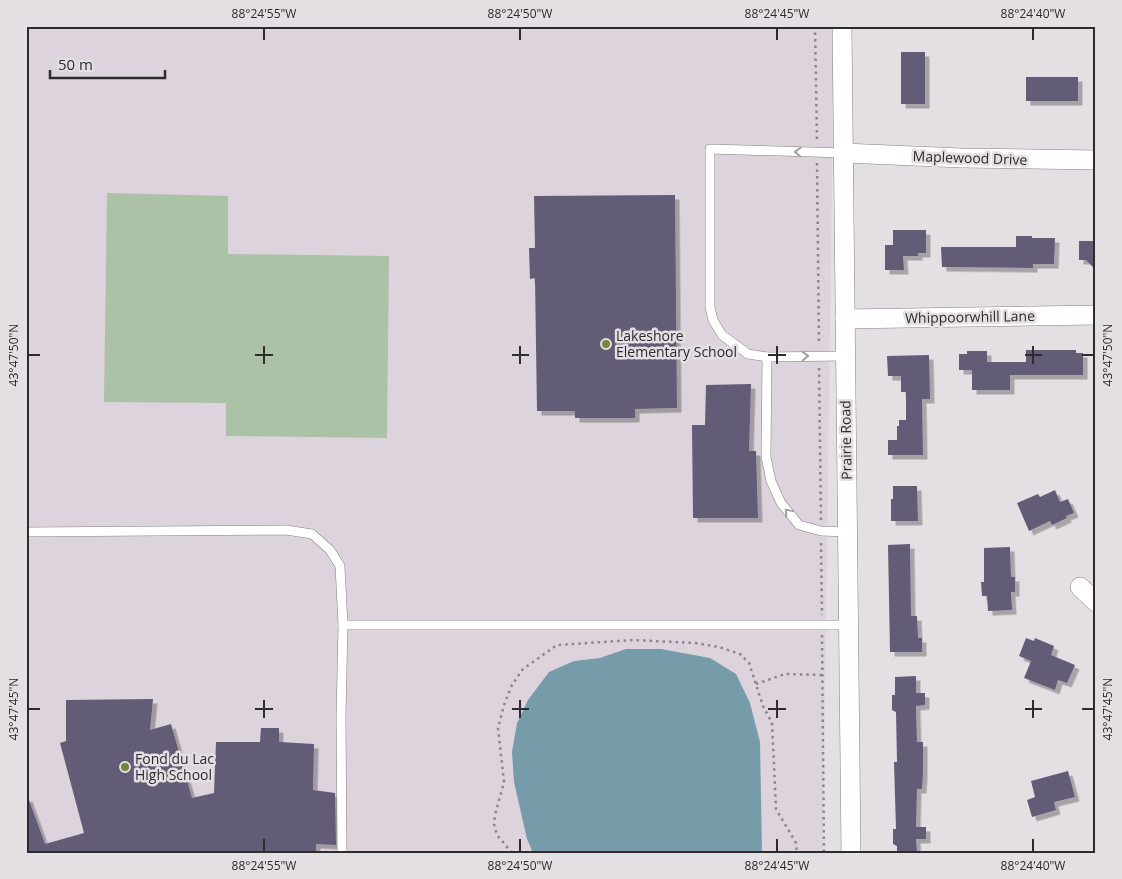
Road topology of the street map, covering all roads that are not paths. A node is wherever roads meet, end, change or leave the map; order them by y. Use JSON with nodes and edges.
{"nodes":[{"id":1,"x":842,"y":26,"type":"edge"},
{"id":2,"x":843,"y":153,"type":"junction"},
{"id":3,"x":1096,"y":160,"type":"edge"},
{"id":4,"x":1096,"y":315,"type":"edge"},
{"id":5,"x":845,"y":319,"type":"junction"},
{"id":6,"x":845,"y":356,"type":"junction"},
{"id":7,"x":767,"y":357,"type":"junction"},
{"id":8,"x":26,"y":532,"type":"edge"},
{"id":9,"x":847,"y":532,"type":"junction"},
{"id":10,"x":1080,"y":587,"type":"dead end"},
{"id":11,"x":1096,"y":602,"type":"edge"},
{"id":12,"x":344,"y":625,"type":"junction"},
{"id":13,"x":849,"y":625,"type":"junction"},
{"id":14,"x":342,"y":853,"type":"edge"},
{"id":15,"x":852,"y":853,"type":"edge"}],
"edges":[{"from":1,"to":2,"type":"street","name":"Prairie Road"},
{"from":2,"to":3,"type":"street","name":"Maplewood Drive"},
{"from":2,"to":5,"type":"street","name":"Prairie Road"},
{"from":2,"to":7,"type":"lane","one_way":true},
{"from":4,"to":5,"type":"street","name":"Whippoorwhill Lane"},
{"from":5,"to":6,"type":"street","name":"Prairie Road"},
{"from":7,"to":6,"type":"lane","one_way":true},
{"from":6,"to":9,"type":"street","name":"Prairie Road"},
{"from":9,"to":7,"type":"lane","one_way":true},
{"from":8,"to":12,"type":"lane"},
{"from":9,"to":13,"type":"street","name":"Prairie Road"},
{"from":10,"to":11,"type":"street"},
{"from":12,"to":13,"type":"lane"},
{"from":12,"to":14,"type":"lane"},
{"from":13,"to":15,"type":"street","name":"Prairie Road"}]}
